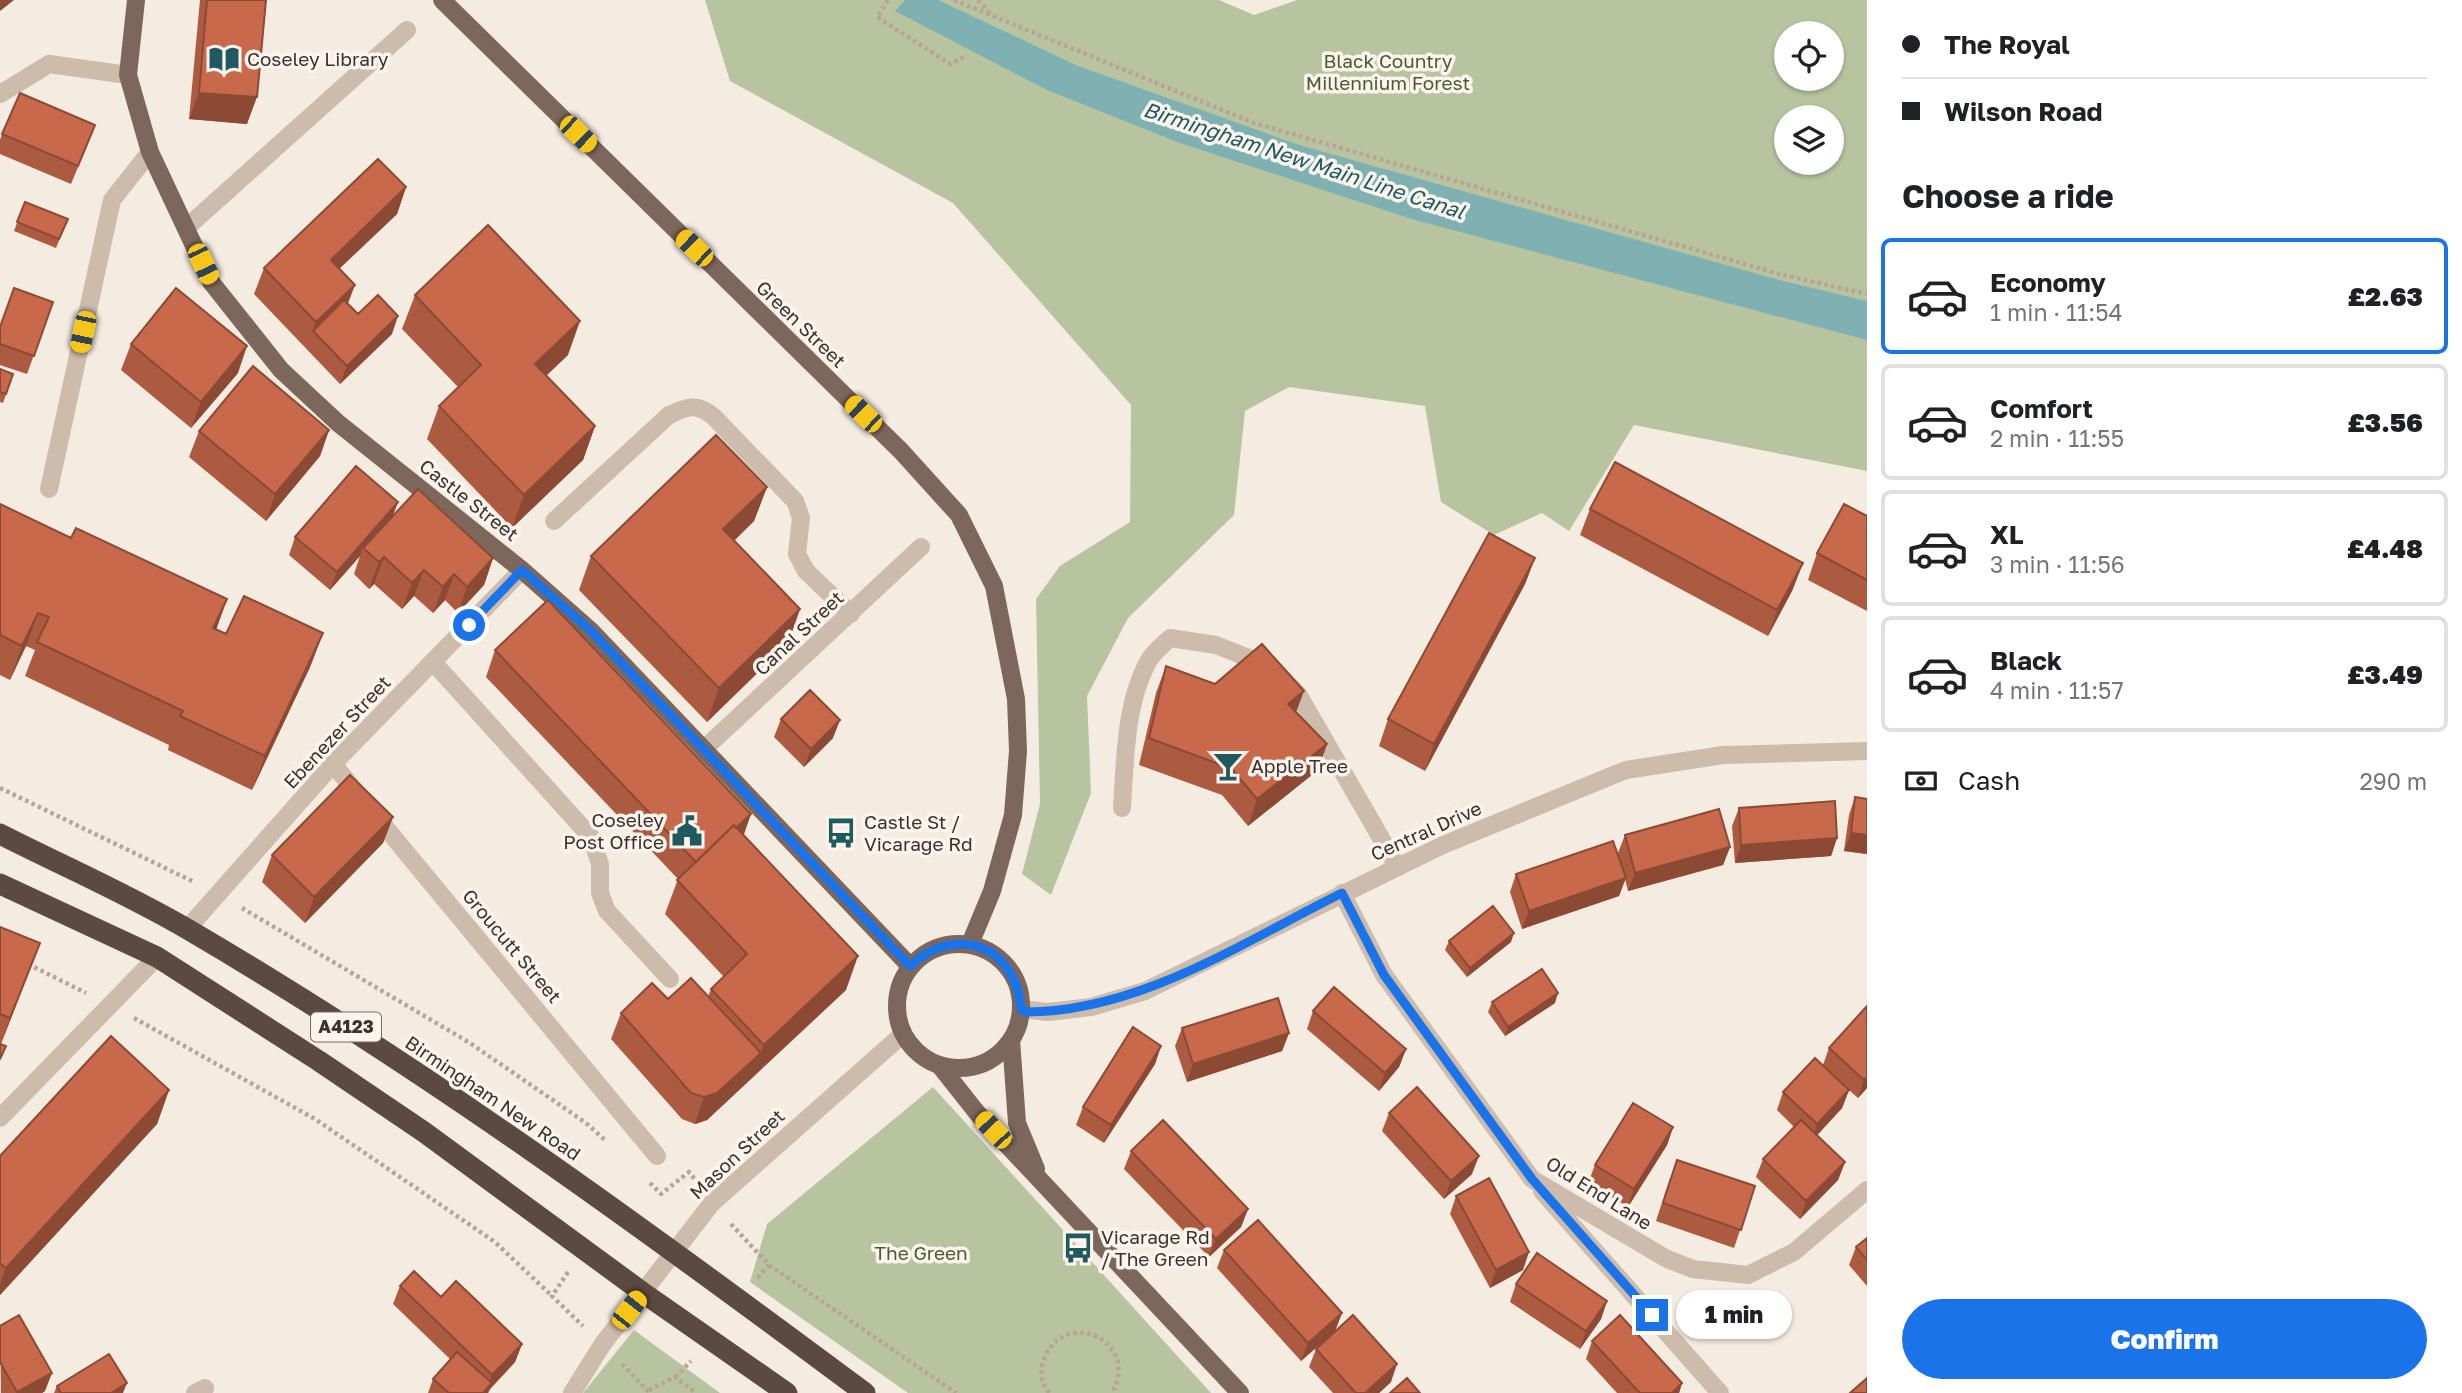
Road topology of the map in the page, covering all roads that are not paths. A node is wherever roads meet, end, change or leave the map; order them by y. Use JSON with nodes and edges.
{"nodes":[{"id":1,"x":136,"y":0,"type":"edge"},
{"id":2,"x":442,"y":0,"type":"edge"},
{"id":3,"x":407,"y":30,"type":"dead end"},
{"id":4,"x":128,"y":75,"type":"junction"},
{"id":5,"x":0,"y":94,"type":"edge"},
{"id":6,"x":150,"y":152,"type":"junction"},
{"id":7,"x":186,"y":228,"type":"junction"},
{"id":8,"x":49,"y":489,"type":"dead end"},
{"id":9,"x":554,"y":521,"type":"dead end"},
{"id":10,"x":921,"y":548,"type":"dead end"},
{"id":11,"x":522,"y":570,"type":"junction"},
{"id":12,"x":850,"y":614,"type":"junction"},
{"id":13,"x":433,"y":662,"type":"junction"},
{"id":14,"x":705,"y":748,"type":"junction"},
{"id":15,"x":1867,"y":751,"type":"edge"},
{"id":16,"x":334,"y":764,"type":"junction"},
{"id":17,"x":1122,"y":808,"type":"dead end"},
{"id":18,"x":0,"y":834,"type":"edge"},
{"id":19,"x":1397,"y":866,"type":"junction"},
{"id":20,"x":0,"y":884,"type":"edge"},
{"id":21,"x":1342,"y":893,"type":"junction"},
{"id":22,"x":187,"y":929,"type":"junction"},
{"id":23,"x":970,"y":944,"type":"junction"},
{"id":24,"x":157,"y":957,"type":"junction"},
{"id":25,"x":910,"y":966,"type":"junction"},
{"id":26,"x":670,"y":979,"type":"dead end"},
{"id":27,"x":1021,"y":1009,"type":"junction"},
{"id":28,"x":902,"y":1034,"type":"junction"},
{"id":29,"x":1011,"y":1040,"type":"junction"},
{"id":30,"x":940,"y":1066,"type":"junction"},
{"id":31,"x":0,"y":1118,"type":"edge"},
{"id":32,"x":657,"y":1156,"type":"dead end"},
{"id":33,"x":1040,"y":1179,"type":"junction"},
{"id":34,"x":1532,"y":1179,"type":"junction"},
{"id":35,"x":1867,"y":1190,"type":"edge"},
{"id":36,"x":673,"y":1250,"type":"junction"},
{"id":37,"x":642,"y":1292,"type":"junction"},
{"id":38,"x":572,"y":1393,"type":"edge"},
{"id":39,"x":787,"y":1393,"type":"edge"},
{"id":40,"x":865,"y":1393,"type":"edge"},
{"id":41,"x":1240,"y":1393,"type":"edge"},
{"id":42,"x":1720,"y":1393,"type":"edge"}],
"edges":[{"from":1,"to":4,"type":"main road","name":"Castle Street"},
{"from":2,"to":23,"type":"main road","name":"Green Street"},
{"from":3,"to":7,"type":"street"},
{"from":4,"to":5,"type":"street"},
{"from":4,"to":6,"type":"main road","name":"Castle Street"},
{"from":6,"to":7,"type":"main road","name":"Castle Street"},
{"from":6,"to":8,"type":"street"},
{"from":7,"to":11,"type":"main road","name":"Castle Street"},
{"from":9,"to":12,"type":"street"},
{"from":10,"to":12,"type":"street","name":"Canal Street"},
{"from":11,"to":13,"type":"street","name":"Ebenezer Street"},
{"from":11,"to":14,"type":"main road","name":"Castle Street"},
{"from":12,"to":14,"type":"street","name":"Canal Street"},
{"from":13,"to":16,"type":"street","name":"Ebenezer Street"},
{"from":13,"to":26,"type":"street"},
{"from":14,"to":25,"type":"main road","name":"Castle Street"},
{"from":15,"to":19,"type":"street","name":"Central Drive"},
{"from":16,"to":22,"type":"street","name":"Ebenezer Street"},
{"from":16,"to":32,"type":"street","name":"Groucutt Street"},
{"from":17,"to":19,"type":"street"},
{"from":18,"to":22,"type":"highway","name":"Birmingham New Road","number":"A4123"},
{"from":19,"to":21,"type":"street","name":"Central Drive"},
{"from":20,"to":24,"type":"highway","number":"A4123"},
{"from":21,"to":27,"type":"street","name":"Central Drive"},
{"from":21,"to":34,"type":"street","name":"Old End Lane"},
{"from":22,"to":36,"type":"highway","name":"Birmingham New Road","number":"A4123"},
{"from":23,"to":25,"type":"main road"},
{"from":23,"to":27,"type":"main road"},
{"from":24,"to":31,"type":"street"},
{"from":24,"to":37,"type":"highway","number":"A4123"},
{"from":25,"to":28,"type":"main road"},
{"from":27,"to":29,"type":"main road"},
{"from":28,"to":30,"type":"main road"},
{"from":28,"to":36,"type":"street","name":"Mason Street"},
{"from":29,"to":30,"type":"main road"},
{"from":29,"to":33,"type":"main road"},
{"from":30,"to":33,"type":"main road"},
{"from":33,"to":41,"type":"main road"},
{"from":34,"to":35,"type":"street","name":"Old End Lane"},
{"from":34,"to":42,"type":"street"},
{"from":36,"to":37,"type":"street","name":"Mason Street"},
{"from":36,"to":40,"type":"highway","name":"Birmingham New Road","number":"A4123"},
{"from":37,"to":38,"type":"street","name":"Mason Street"},
{"from":37,"to":39,"type":"highway","number":"A4123"}]}
